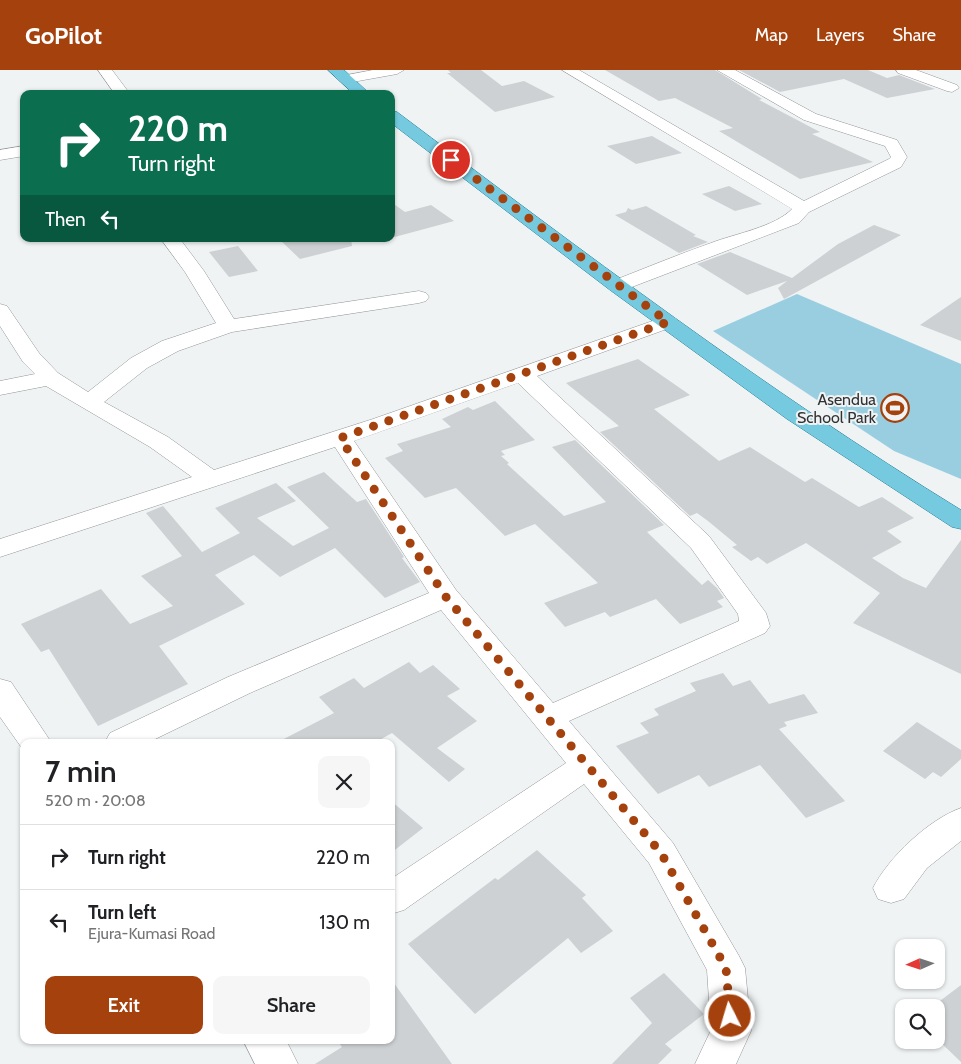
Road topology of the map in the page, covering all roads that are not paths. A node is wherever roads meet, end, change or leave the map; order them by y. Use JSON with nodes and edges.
{"nodes":[{"id":1,"x":105,"y":70,"type":"edge"},
{"id":2,"x":397,"y":70,"type":"edge"},
{"id":3,"x":569,"y":70,"type":"edge"},
{"id":4,"x":724,"y":70,"type":"edge"},
{"id":5,"x":903,"y":70,"type":"edge"},
{"id":6,"x":341,"y":75,"type":"edge"},
{"id":7,"x":952,"y":88,"type":"dead end"},
{"id":8,"x":120,"y":90,"type":"edge"},
{"id":9,"x":356,"y":90,"type":"edge"},
{"id":10,"x":395,"y":118,"type":"edge"},
{"id":11,"x":20,"y":152,"type":"edge"},
{"id":12,"x":0,"y":156,"type":"edge"},
{"id":13,"x":804,"y":208,"type":"junction"},
{"id":14,"x":172,"y":242,"type":"edge"},
{"id":15,"x":617,"y":286,"type":"junction"},
{"id":16,"x":419,"y":297,"type":"dead end"},
{"id":17,"x":0,"y":310,"type":"edge"},
{"id":18,"x":668,"y":322,"type":"junction"},
{"id":19,"x":228,"y":326,"type":"junction"},
{"id":20,"x":521,"y":373,"type":"junction"},
{"id":21,"x":50,"y":378,"type":"junction"},
{"id":22,"x":0,"y":388,"type":"edge"},
{"id":23,"x":90,"y":403,"type":"junction"},
{"id":24,"x":340,"y":438,"type":"junction"},
{"id":25,"x":211,"y":479,"type":"junction"},
{"id":26,"x":961,"y":521,"type":"edge"},
{"id":27,"x":0,"y":548,"type":"edge"},
{"id":28,"x":446,"y":597,"type":"junction"},
{"id":29,"x":0,"y":690,"type":"edge"},
{"id":30,"x":547,"y":718,"type":"junction"},
{"id":31,"x":33,"y":739,"type":"edge"},
{"id":32,"x":127,"y":739,"type":"edge"},
{"id":33,"x":586,"y":766,"type":"junction"},
{"id":34,"x":961,"y":822,"type":"edge"},
{"id":35,"x":891,"y":888,"type":"dead end"},
{"id":36,"x":395,"y":896,"type":"edge"},
{"id":37,"x":266,"y":1044,"type":"edge"},
{"id":38,"x":278,"y":1064,"type":"edge"},
{"id":39,"x":715,"y":1064,"type":"edge"}],
"edges":[{"from":1,"to":8,"type":"street"},
{"from":2,"to":6,"type":"street"},
{"from":3,"to":13,"type":"street"},
{"from":4,"to":13,"type":"street"},
{"from":5,"to":7,"type":"street"},
{"from":6,"to":9,"type":"main road"},
{"from":10,"to":15,"type":"main road"},
{"from":11,"to":12,"type":"street"},
{"from":13,"to":15,"type":"street"},
{"from":14,"to":19,"type":"street"},
{"from":15,"to":18,"type":"main road"},
{"from":16,"to":19,"type":"street"},
{"from":17,"to":21,"type":"street"},
{"from":18,"to":20,"type":"street"},
{"from":18,"to":26,"type":"main road"},
{"from":19,"to":23,"type":"street"},
{"from":20,"to":24,"type":"street"},
{"from":20,"to":30,"type":"street"},
{"from":21,"to":22,"type":"street"},
{"from":21,"to":23,"type":"street"},
{"from":23,"to":25,"type":"street"},
{"from":24,"to":25,"type":"street"},
{"from":24,"to":28,"type":"street"},
{"from":25,"to":27,"type":"street"},
{"from":28,"to":30,"type":"street"},
{"from":28,"to":32,"type":"street"},
{"from":29,"to":31,"type":"street"},
{"from":30,"to":33,"type":"street"},
{"from":33,"to":36,"type":"street"},
{"from":33,"to":39,"type":"street"},
{"from":34,"to":35,"type":"street"},
{"from":37,"to":38,"type":"street"}]}
